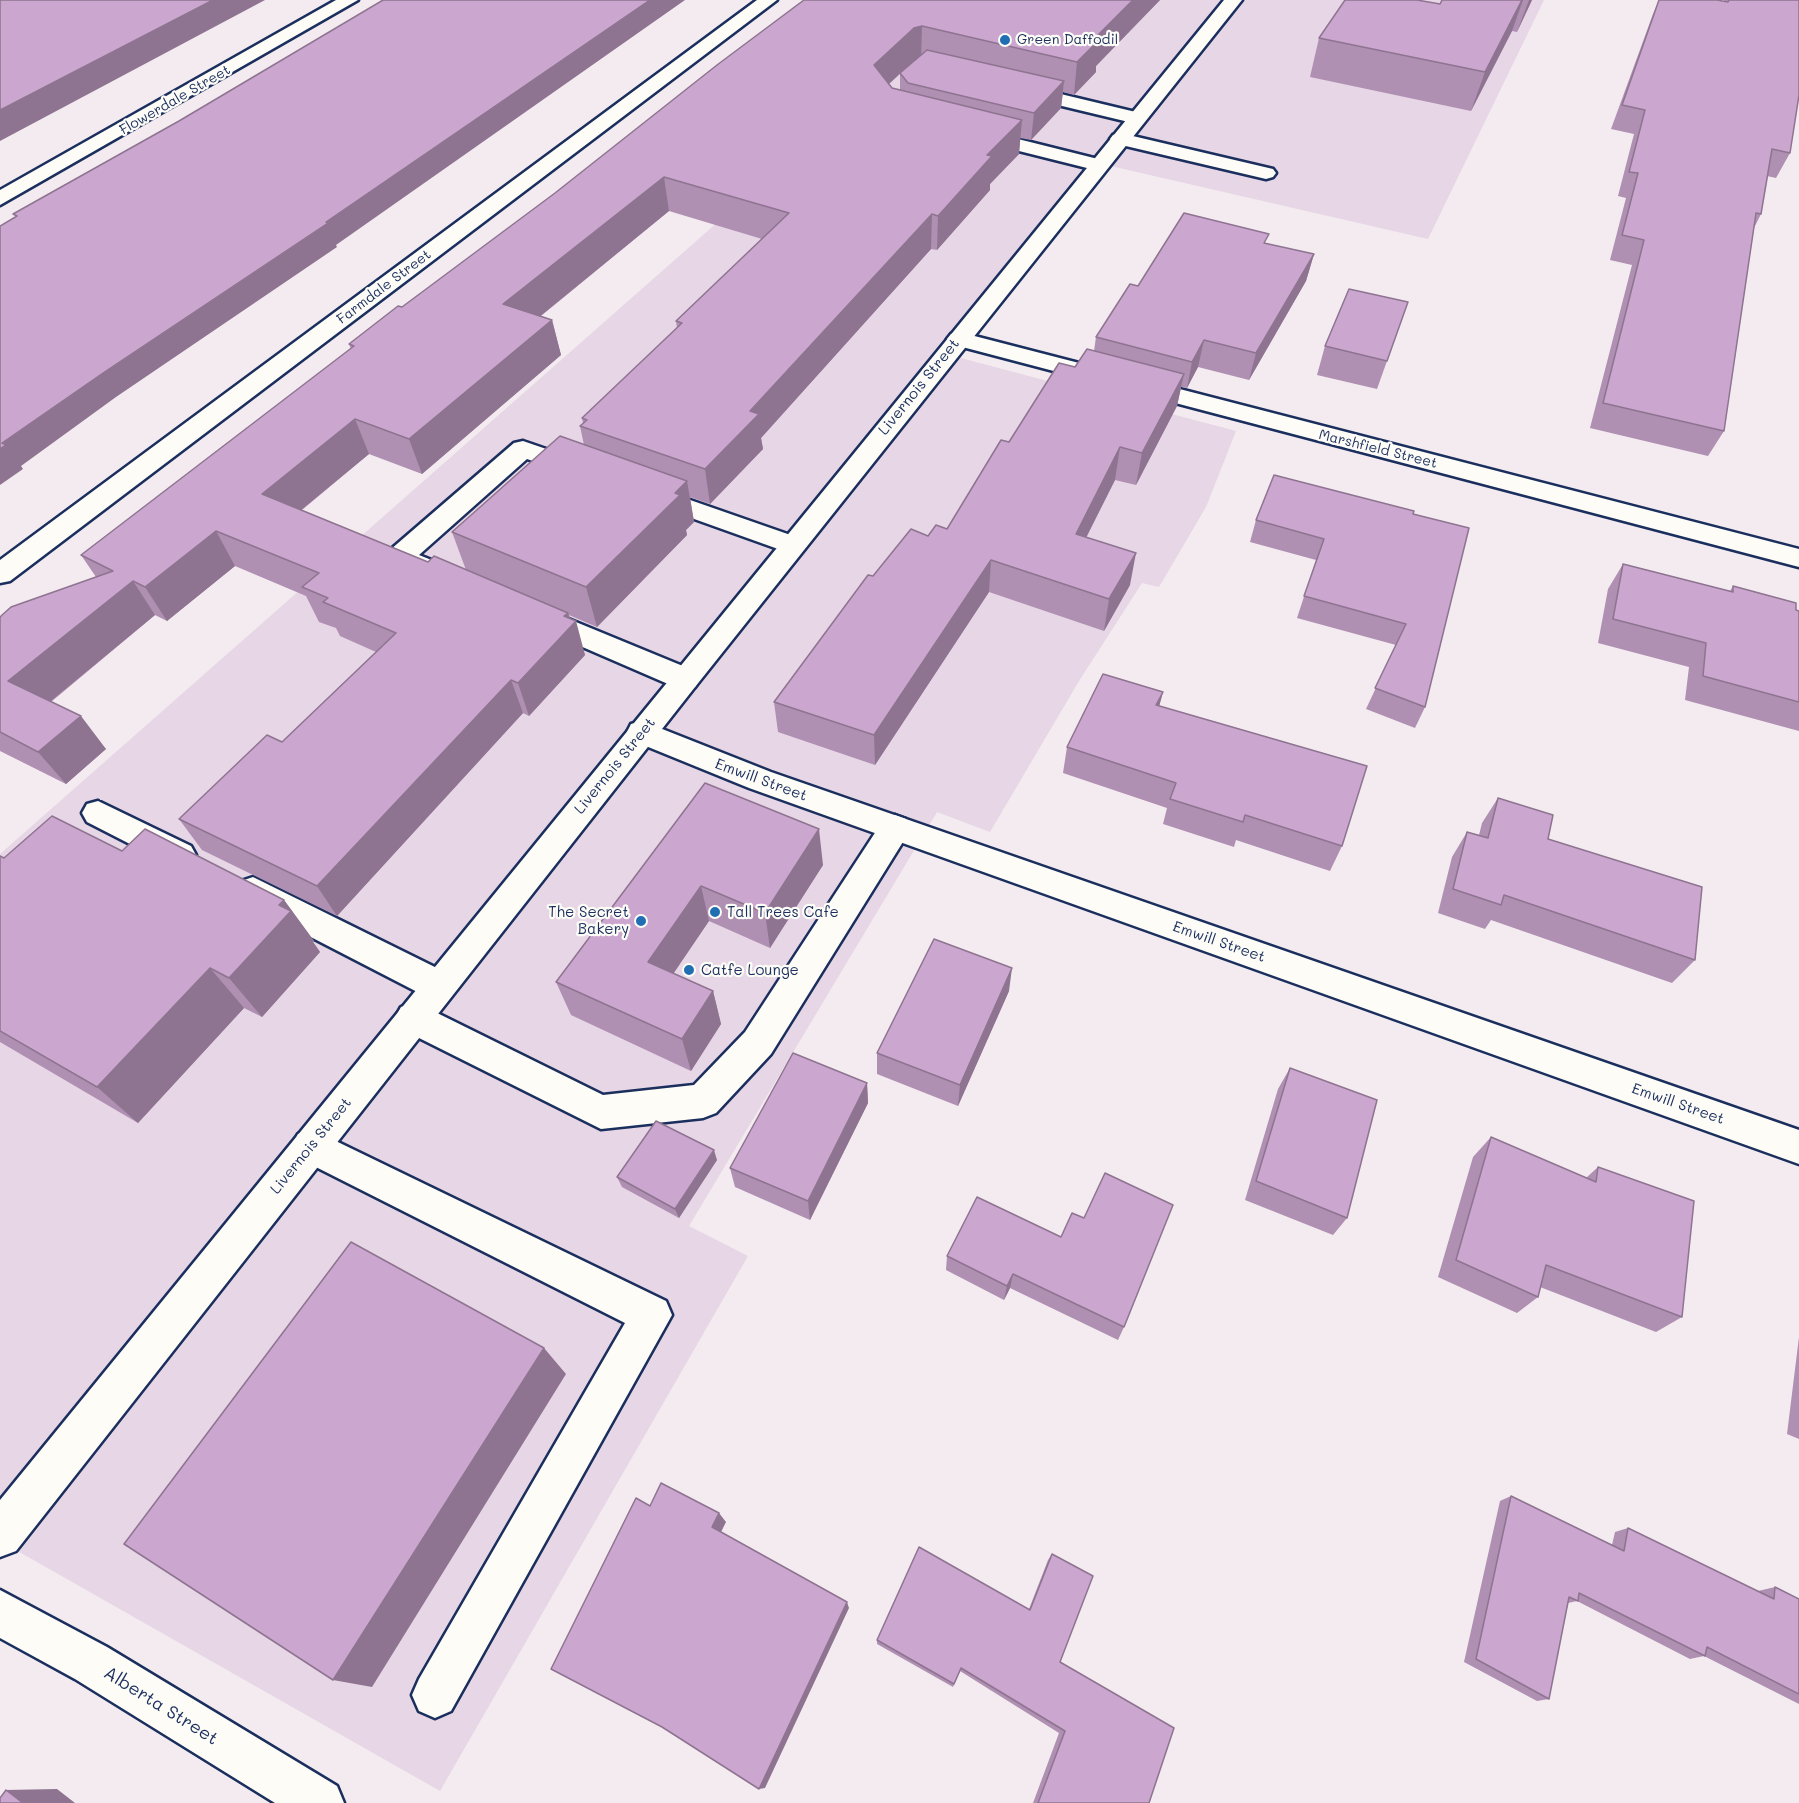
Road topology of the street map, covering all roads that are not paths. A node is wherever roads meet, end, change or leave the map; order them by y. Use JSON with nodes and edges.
{"nodes":[{"id":1,"x":349,"y":0,"type":"edge"},
{"id":2,"x":768,"y":0,"type":"edge"},
{"id":3,"x":1233,"y":0,"type":"edge"},
{"id":4,"x":999,"y":86,"type":"edge"},
{"id":5,"x":1129,"y":129,"type":"junction"},
{"id":6,"x":957,"y":130,"type":"edge"},
{"id":7,"x":1099,"y":165,"type":"junction"},
{"id":8,"x":1266,"y":173,"type":"dead end"},
{"id":9,"x":0,"y":199,"type":"edge"},
{"id":10,"x":958,"y":339,"type":"junction"},
{"id":11,"x":792,"y":545,"type":"junction"},
{"id":12,"x":1799,"y":558,"type":"edge"},
{"id":13,"x":0,"y":574,"type":"edge"},
{"id":14,"x":454,"y":580,"type":"edge"},
{"id":15,"x":518,"y":608,"type":"edge"},
{"id":16,"x":685,"y":679,"type":"junction"},
{"id":17,"x":642,"y":732,"type":"junction"},
{"id":18,"x":98,"y":813,"type":"dead end"},
{"id":19,"x":896,"y":828,"type":"junction"},
{"id":20,"x":438,"y":986,"type":"junction"},
{"id":21,"x":414,"y":1018,"type":"junction"},
{"id":22,"x":311,"y":1146,"type":"junction"},
{"id":23,"x":1799,"y":1147,"type":"edge"},
{"id":24,"x":0,"y":1536,"type":"edge"},
{"id":25,"x":0,"y":1613,"type":"edge"},
{"id":26,"x":435,"y":1695,"type":"dead end"},
{"id":27,"x":320,"y":1803,"type":"edge"}],
"edges":[{"from":1,"to":9,"type":"street","name":"Flowerdale Street"},
{"from":2,"to":13,"type":"street","name":"Farmdale Street"},
{"from":3,"to":5,"type":"street","name":"Livernois Street"},
{"from":4,"to":5,"type":"street"},
{"from":5,"to":7,"type":"street","name":"Livernois Street"},
{"from":5,"to":8,"type":"street"},
{"from":6,"to":7,"type":"street"},
{"from":7,"to":10,"type":"street","name":"Livernois Street"},
{"from":10,"to":11,"type":"street","name":"Livernois Street"},
{"from":10,"to":12,"type":"street","name":"Marshfield Street"},
{"from":11,"to":14,"type":"street"},
{"from":11,"to":16,"type":"street","name":"Livernois Street"},
{"from":15,"to":16,"type":"street"},
{"from":16,"to":17,"type":"street","name":"Livernois Street"},
{"from":17,"to":19,"type":"street","name":"Emwill Street"},
{"from":17,"to":20,"type":"street","name":"Livernois Street"},
{"from":18,"to":20,"type":"street"},
{"from":19,"to":21,"type":"street"},
{"from":19,"to":23,"type":"street","name":"Emwill Street"},
{"from":20,"to":21,"type":"street","name":"Livernois Street"},
{"from":21,"to":22,"type":"street","name":"Livernois Street"},
{"from":22,"to":24,"type":"street","name":"Livernois Street"},
{"from":22,"to":26,"type":"street"},
{"from":25,"to":27,"type":"street","name":"Alberta Street"}]}
